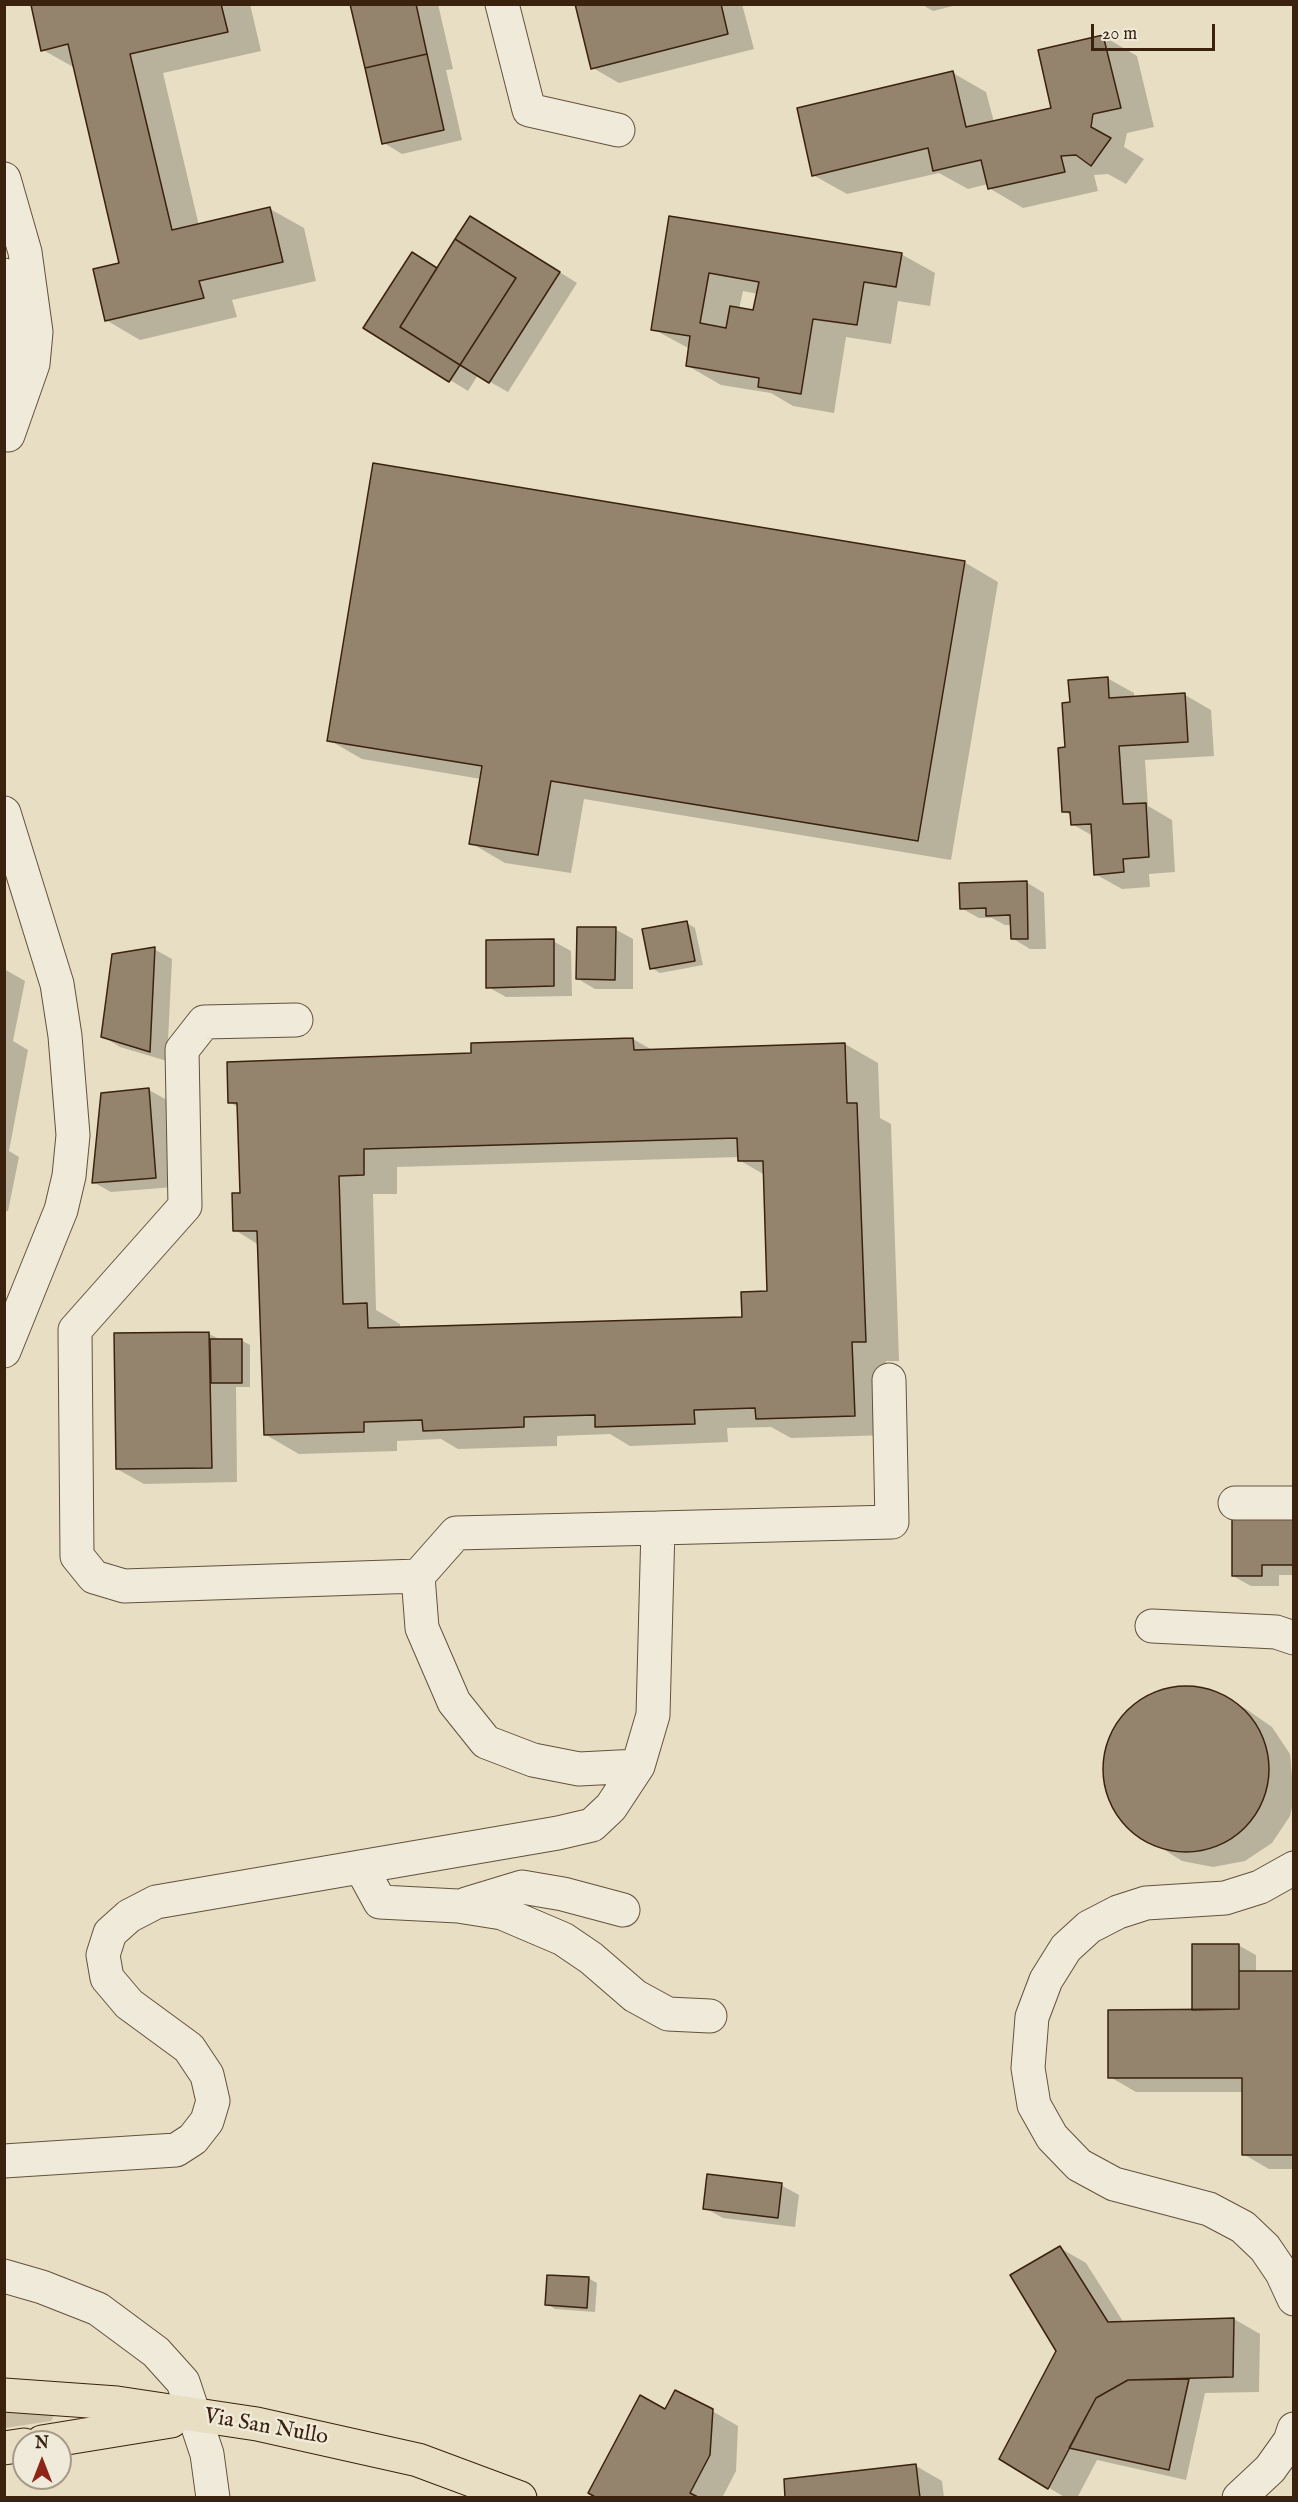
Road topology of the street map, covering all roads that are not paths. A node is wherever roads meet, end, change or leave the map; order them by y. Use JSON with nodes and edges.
{"nodes":[{"id":1,"x":502,"y":4,"type":"edge"},
{"id":2,"x":618,"y":130,"type":"dead end"},
{"id":3,"x":4,"y":179,"type":"edge"},
{"id":4,"x":4,"y":275,"type":"edge"},
{"id":5,"x":6,"y":443,"type":"edge"},
{"id":6,"x":4,"y":813,"type":"edge"},
{"id":7,"x":10,"y":852,"type":"edge"},
{"id":8,"x":296,"y":1020,"type":"dead end"},
{"id":9,"x":4,"y":1351,"type":"edge"},
{"id":10,"x":889,"y":1380,"type":"dead end"},
{"id":11,"x":1235,"y":1503,"type":"dead end"},
{"id":12,"x":1293,"y":1503,"type":"edge"},
{"id":13,"x":658,"y":1528,"type":"junction"},
{"id":14,"x":418,"y":1576,"type":"junction"},
{"id":15,"x":1152,"y":1626,"type":"dead end"},
{"id":16,"x":1293,"y":1638,"type":"edge"},
{"id":17,"x":638,"y":1766,"type":"junction"},
{"id":18,"x":1293,"y":1868,"type":"edge"},
{"id":19,"x":362,"y":1869,"type":"junction"},
{"id":20,"x":458,"y":1906,"type":"junction"},
{"id":21,"x":623,"y":1910,"type":"dead end"},
{"id":22,"x":710,"y":2016,"type":"dead end"},
{"id":23,"x":4,"y":2162,"type":"edge"},
{"id":24,"x":4,"y":2276,"type":"edge"},
{"id":25,"x":1293,"y":2299,"type":"edge"},
{"id":26,"x":4,"y":2395,"type":"edge"},
{"id":27,"x":196,"y":2416,"type":"junction"},
{"id":28,"x":1293,"y":2429,"type":"edge"},
{"id":29,"x":72,"y":2437,"type":"edge"},
{"id":30,"x":213,"y":2498,"type":"edge"},
{"id":31,"x":520,"y":2498,"type":"edge"},
{"id":32,"x":1239,"y":2498,"type":"edge"}],
"edges":[{"from":1,"to":2,"type":"street"},
{"from":3,"to":5,"type":"street"},
{"from":4,"to":5,"type":"street"},
{"from":6,"to":7,"type":"street"},
{"from":7,"to":9,"type":"street"},
{"from":8,"to":14,"type":"street"},
{"from":10,"to":13,"type":"street"},
{"from":11,"to":12,"type":"street"},
{"from":13,"to":14,"type":"street"},
{"from":13,"to":17,"type":"street"},
{"from":14,"to":17,"type":"street"},
{"from":15,"to":16,"type":"street"},
{"from":17,"to":19,"type":"street"},
{"from":18,"to":25,"type":"street"},
{"from":19,"to":20,"type":"street"},
{"from":19,"to":23,"type":"street"},
{"from":20,"to":21,"type":"street"},
{"from":20,"to":22,"type":"street"},
{"from":24,"to":27,"type":"street"},
{"from":26,"to":27,"type":"main road","name":"Via San Nullo"},
{"from":27,"to":29,"type":"main road"},
{"from":27,"to":30,"type":"street"},
{"from":27,"to":31,"type":"main road","name":"Via San Nullo"},
{"from":28,"to":32,"type":"street"}]}
